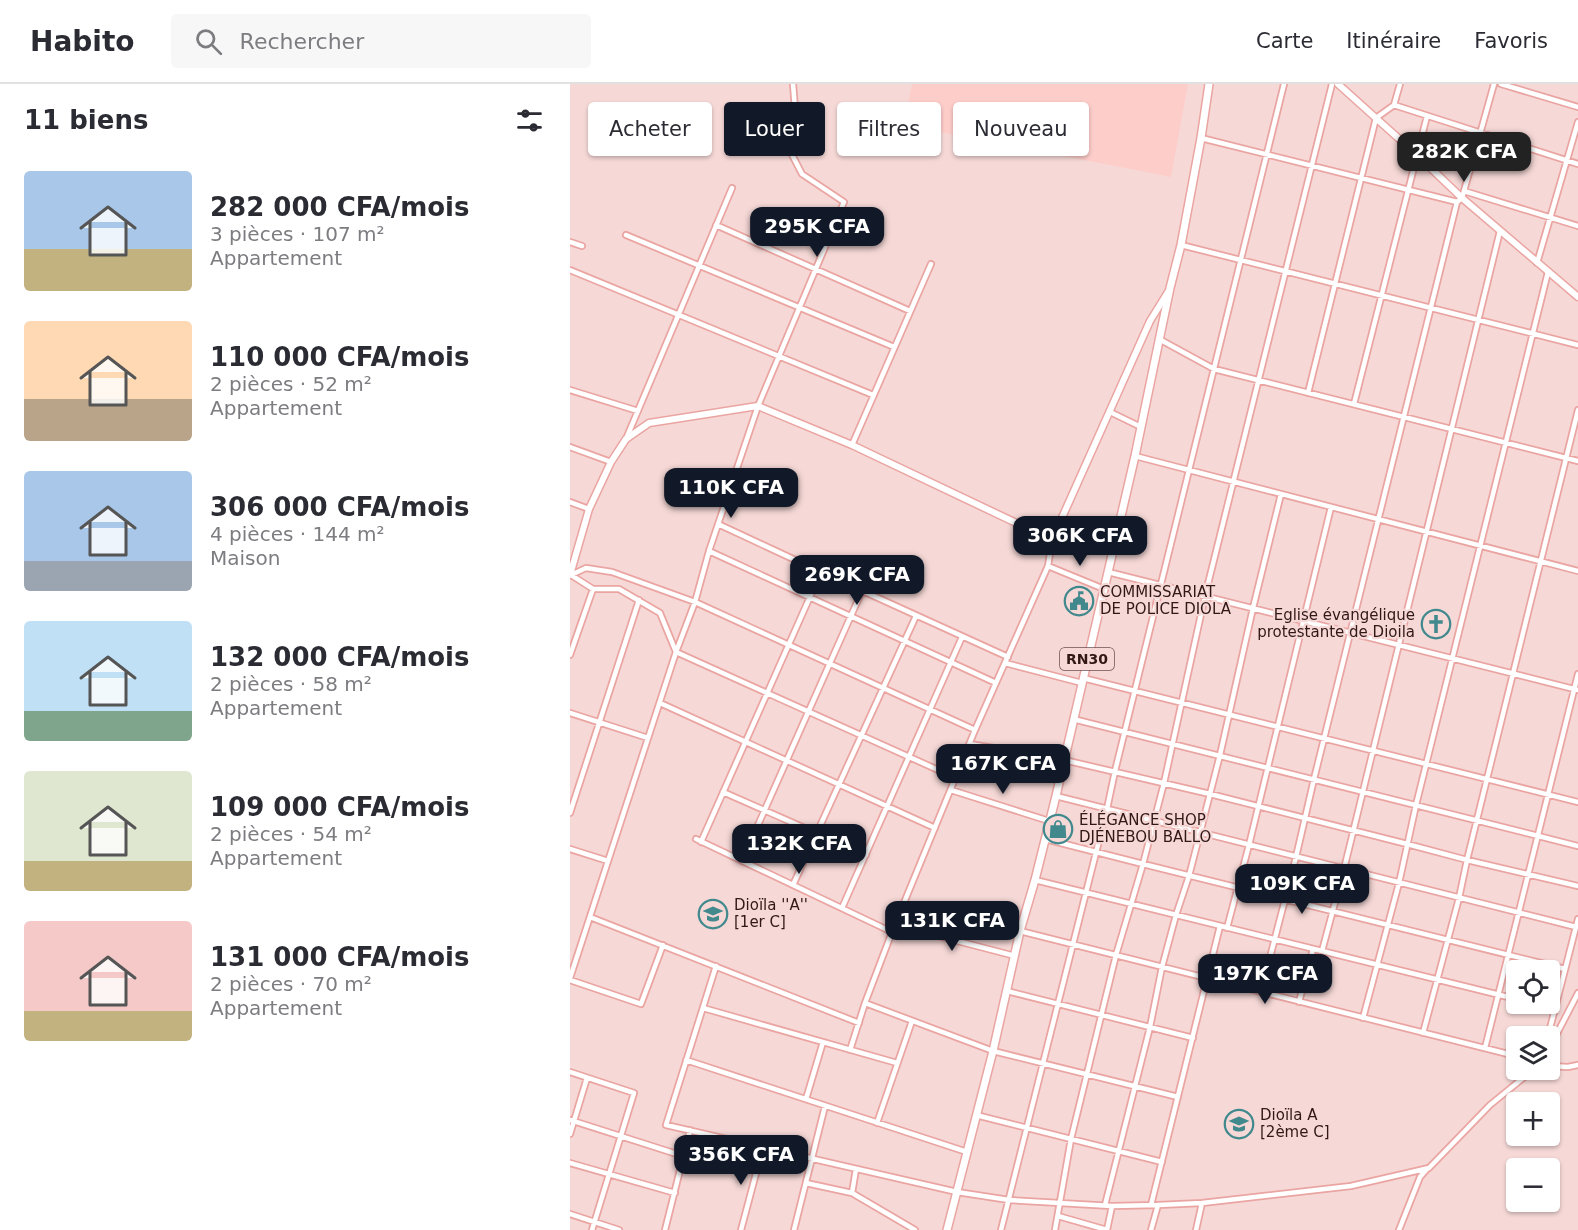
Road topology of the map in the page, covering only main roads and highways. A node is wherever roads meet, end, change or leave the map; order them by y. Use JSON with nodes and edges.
{"nodes":[{"id":1,"x":1209,"y":84,"type":"edge"},
{"id":2,"x":947,"y":1230,"type":"edge"}],
"edges":[{"from":1,"to":2,"type":"main road","number":"RN30"}]}
